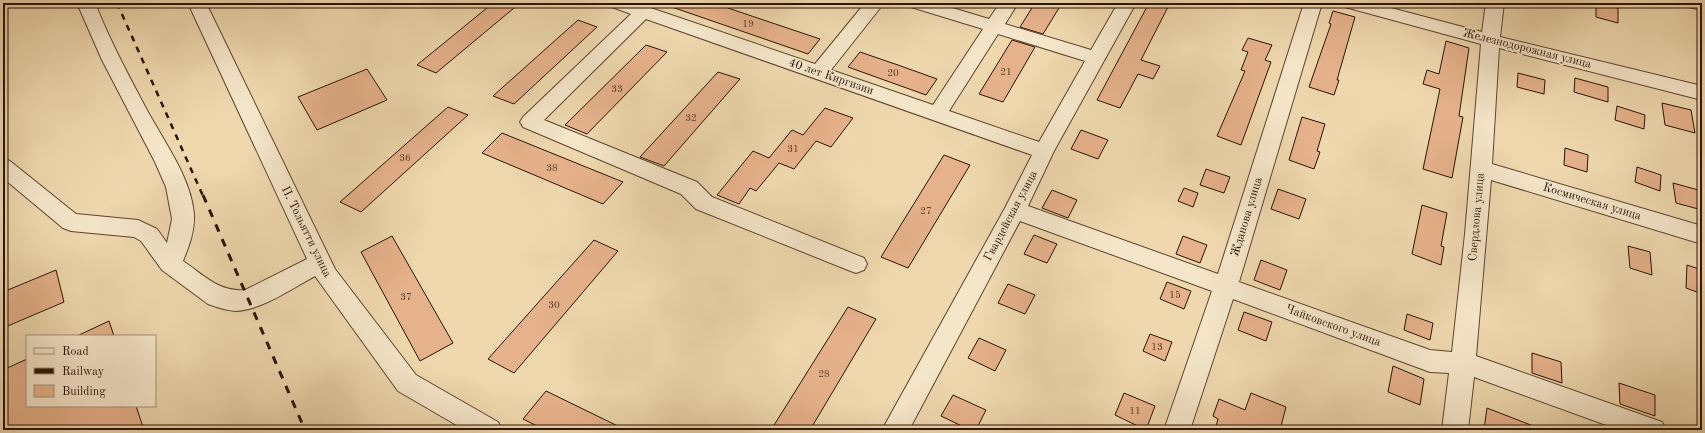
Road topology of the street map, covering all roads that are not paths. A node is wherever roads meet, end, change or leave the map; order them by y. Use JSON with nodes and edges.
{"nodes":[{"id":1,"x":86,"y":3,"type":"edge"},
{"id":2,"x":197,"y":3,"type":"edge"},
{"id":3,"x":618,"y":3,"type":"edge"},
{"id":4,"x":674,"y":3,"type":"edge"},
{"id":5,"x":875,"y":3,"type":"edge"},
{"id":6,"x":917,"y":3,"type":"edge"},
{"id":7,"x":1009,"y":3,"type":"edge"},
{"id":8,"x":1127,"y":3,"type":"edge"},
{"id":9,"x":1313,"y":3,"type":"edge"},
{"id":10,"x":1352,"y":3,"type":"edge"},
{"id":11,"x":1495,"y":3,"type":"edge"},
{"id":12,"x":1695,"y":3,"type":"edge"},
{"id":13,"x":1702,"y":4,"type":"edge"},
{"id":14,"x":651,"y":14,"type":"junction"},
{"id":15,"x":993,"y":27,"type":"junction"},
{"id":16,"x":1490,"y":40,"type":"junction"},
{"id":17,"x":1096,"y":58,"type":"junction"},
{"id":18,"x":818,"y":73,"type":"junction"},
{"id":19,"x":1702,"y":93,"type":"edge"},
{"id":20,"x":937,"y":114,"type":"junction"},
{"id":21,"x":1044,"y":152,"type":"junction"},
{"id":22,"x":3,"y":166,"type":"edge"},
{"id":23,"x":1481,"y":169,"type":"junction"},
{"id":24,"x":1015,"y":210,"type":"junction"},
{"id":25,"x":1702,"y":235,"type":"edge"},
{"id":26,"x":320,"y":263,"type":"junction"},
{"id":27,"x":170,"y":264,"type":"junction"},
{"id":28,"x":856,"y":264,"type":"dead end"},
{"id":29,"x":1225,"y":288,"type":"junction"},
{"id":30,"x":1464,"y":363,"type":"junction"},
{"id":31,"x":490,"y":430,"type":"edge"},
{"id":32,"x":895,"y":430,"type":"edge"},
{"id":33,"x":1177,"y":430,"type":"edge"},
{"id":34,"x":1455,"y":430,"type":"edge"},
{"id":35,"x":1653,"y":430,"type":"edge"}],
"edges":[{"from":1,"to":27,"type":"street"},
{"from":2,"to":26,"type":"street","name":"П. Тольятти улица"},
{"from":3,"to":14,"type":"street","name":"40 лет Киргизии"},
{"from":4,"to":14,"type":"street"},
{"from":5,"to":18,"type":"street"},
{"from":6,"to":15,"type":"street"},
{"from":7,"to":15,"type":"street"},
{"from":8,"to":17,"type":"street","name":"Гвардейская улица"},
{"from":9,"to":29,"type":"street","name":"Жданова улица"},
{"from":10,"to":16,"type":"street","name":"Железнодорожная улица"},
{"from":11,"to":16,"type":"street","name":"Свердлова улица"},
{"from":12,"to":13,"type":"street"},
{"from":14,"to":18,"type":"street","name":"40 лет Киргизии"},
{"from":14,"to":28,"type":"street"},
{"from":15,"to":17,"type":"street"},
{"from":15,"to":20,"type":"street"},
{"from":16,"to":19,"type":"street","name":"Железнодорожная улица"},
{"from":16,"to":23,"type":"street","name":"Свердлова улица"},
{"from":17,"to":21,"type":"street","name":"Гвардейская улица"},
{"from":18,"to":20,"type":"street","name":"40 лет Киргизии"},
{"from":20,"to":21,"type":"street","name":"40 лет Киргизии"},
{"from":21,"to":24,"type":"street","name":"Гвардейская улица"},
{"from":22,"to":27,"type":"street"},
{"from":23,"to":25,"type":"street","name":"Космическая улица"},
{"from":23,"to":30,"type":"street","name":"Свердлова улица"},
{"from":24,"to":29,"type":"street","name":"Чайковского улица"},
{"from":24,"to":32,"type":"street","name":"Гвардейская улица"},
{"from":26,"to":27,"type":"street"},
{"from":26,"to":31,"type":"street","name":"П. Тольятти улица"},
{"from":29,"to":30,"type":"street","name":"Чайковского улица"},
{"from":29,"to":33,"type":"street","name":"Жданова улица"},
{"from":30,"to":34,"type":"street","name":"Свердлова улица"},
{"from":30,"to":35,"type":"street","name":"Чайковского улица"}]}
